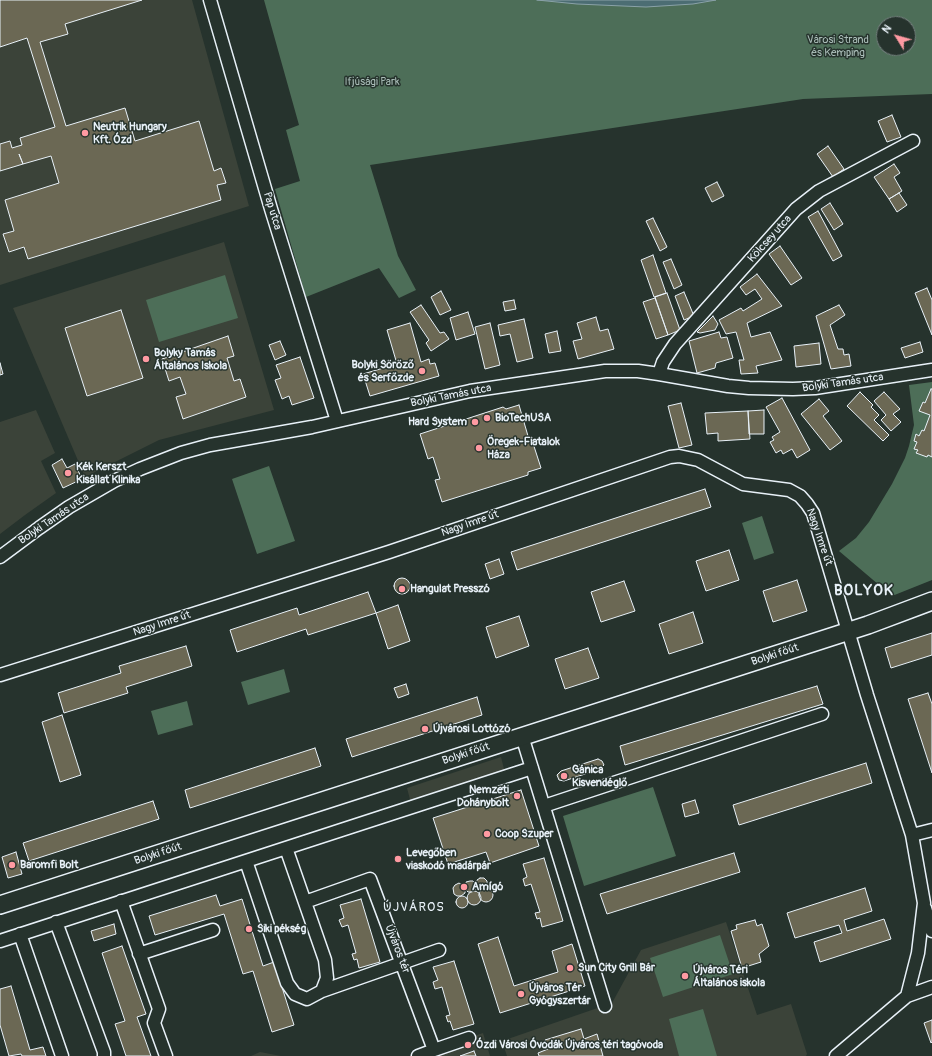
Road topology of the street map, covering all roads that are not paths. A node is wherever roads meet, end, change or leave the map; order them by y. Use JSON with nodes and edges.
{"nodes":[{"id":1,"x":210,"y":0,"type":"edge"},
{"id":2,"x":913,"y":141,"type":"dead end"},
{"id":3,"x":932,"y":370,"type":"edge"},
{"id":4,"x":659,"y":374,"type":"junction"},
{"id":5,"x":337,"y":421,"type":"junction"},
{"id":6,"x":0,"y":557,"type":"edge"},
{"id":7,"x":932,"y":601,"type":"edge"},
{"id":8,"x":848,"y":630,"type":"junction"},
{"id":9,"x":0,"y":675,"type":"edge"},
{"id":10,"x":822,"y":714,"type":"dead end"},
{"id":11,"x":522,"y":736,"type":"junction"},
{"id":12,"x":532,"y":768,"type":"junction"},
{"id":13,"x":544,"y":806,"type":"junction"},
{"id":14,"x":932,"y":830,"type":"edge"},
{"id":15,"x":912,"y":835,"type":"junction"},
{"id":16,"x":286,"y":848,"type":"junction"},
{"id":17,"x":246,"y":861,"type":"junction"},
{"id":18,"x":121,"y":901,"type":"junction"},
{"id":19,"x":305,"y":902,"type":"junction"},
{"id":20,"x":924,"y":903,"type":"junction"},
{"id":21,"x":0,"y":905,"type":"edge"},
{"id":22,"x":56,"y":922,"type":"junction"},
{"id":23,"x":212,"y":930,"type":"dead end"},
{"id":24,"x":932,"y":931,"type":"edge"},
{"id":25,"x":20,"y":934,"type":"junction"},
{"id":26,"x":0,"y":941,"type":"edge"},
{"id":27,"x":439,"y":950,"type":"dead end"},
{"id":28,"x":139,"y":954,"type":"junction"},
{"id":29,"x":402,"y":964,"type":"junction"},
{"id":30,"x":932,"y":988,"type":"edge"},
{"id":31,"x":322,"y":991,"type":"junction"},
{"id":32,"x":907,"y":996,"type":"junction"},
{"id":33,"x":605,"y":1006,"type":"dead end"},
{"id":34,"x":469,"y":1038,"type":"dead end"},
{"id":35,"x":434,"y":1050,"type":"junction"},
{"id":36,"x":62,"y":1056,"type":"edge"},
{"id":37,"x":104,"y":1056,"type":"edge"},
{"id":38,"x":166,"y":1056,"type":"edge"},
{"id":39,"x":418,"y":1056,"type":"edge"},
{"id":40,"x":836,"y":1056,"type":"edge"}],
"edges":[{"from":1,"to":5,"type":"street","name":"Pap utca"},
{"from":2,"to":4,"type":"street","name":"Kölcsey utca"},
{"from":3,"to":4,"type":"street","name":"Bolyki Tamás utca"},
{"from":4,"to":5,"type":"street","name":"Bolyki Tamás utca"},
{"from":5,"to":6,"type":"street","name":"Bolyki Tamás utca"},
{"from":7,"to":8,"type":"main road","name":"Bolyki főút"},
{"from":8,"to":9,"type":"street","name":"Nagy Imre út"},
{"from":8,"to":11,"type":"main road","name":"Bolyki főút"},
{"from":8,"to":15,"type":"street","name":"Nagy Imre út"},
{"from":10,"to":13,"type":"street"},
{"from":11,"to":12,"type":"street"},
{"from":11,"to":21,"type":"main road","name":"Bolyki főút"},
{"from":12,"to":13,"type":"street"},
{"from":12,"to":16,"type":"street"},
{"from":13,"to":33,"type":"street"},
{"from":14,"to":15,"type":"street"},
{"from":15,"to":20,"type":"street","name":"Nagy Imre út"},
{"from":16,"to":17,"type":"street"},
{"from":16,"to":19,"type":"street"},
{"from":17,"to":18,"type":"street"},
{"from":17,"to":31,"type":"street"},
{"from":18,"to":22,"type":"street"},
{"from":18,"to":28,"type":"street"},
{"from":19,"to":29,"type":"street","name":"Újváros tér"},
{"from":19,"to":31,"type":"street"},
{"from":20,"to":24,"type":"street"},
{"from":20,"to":32,"type":"street"},
{"from":22,"to":25,"type":"street"},
{"from":22,"to":37,"type":"street"},
{"from":23,"to":28,"type":"street"},
{"from":25,"to":26,"type":"street"},
{"from":25,"to":36,"type":"street"},
{"from":27,"to":29,"type":"street"},
{"from":28,"to":38,"type":"street"},
{"from":29,"to":31,"type":"street"},
{"from":29,"to":35,"type":"street","name":"Újváros tér"},
{"from":30,"to":32,"type":"street"},
{"from":32,"to":40,"type":"street"},
{"from":34,"to":35,"type":"street"},
{"from":35,"to":39,"type":"street"}]}
